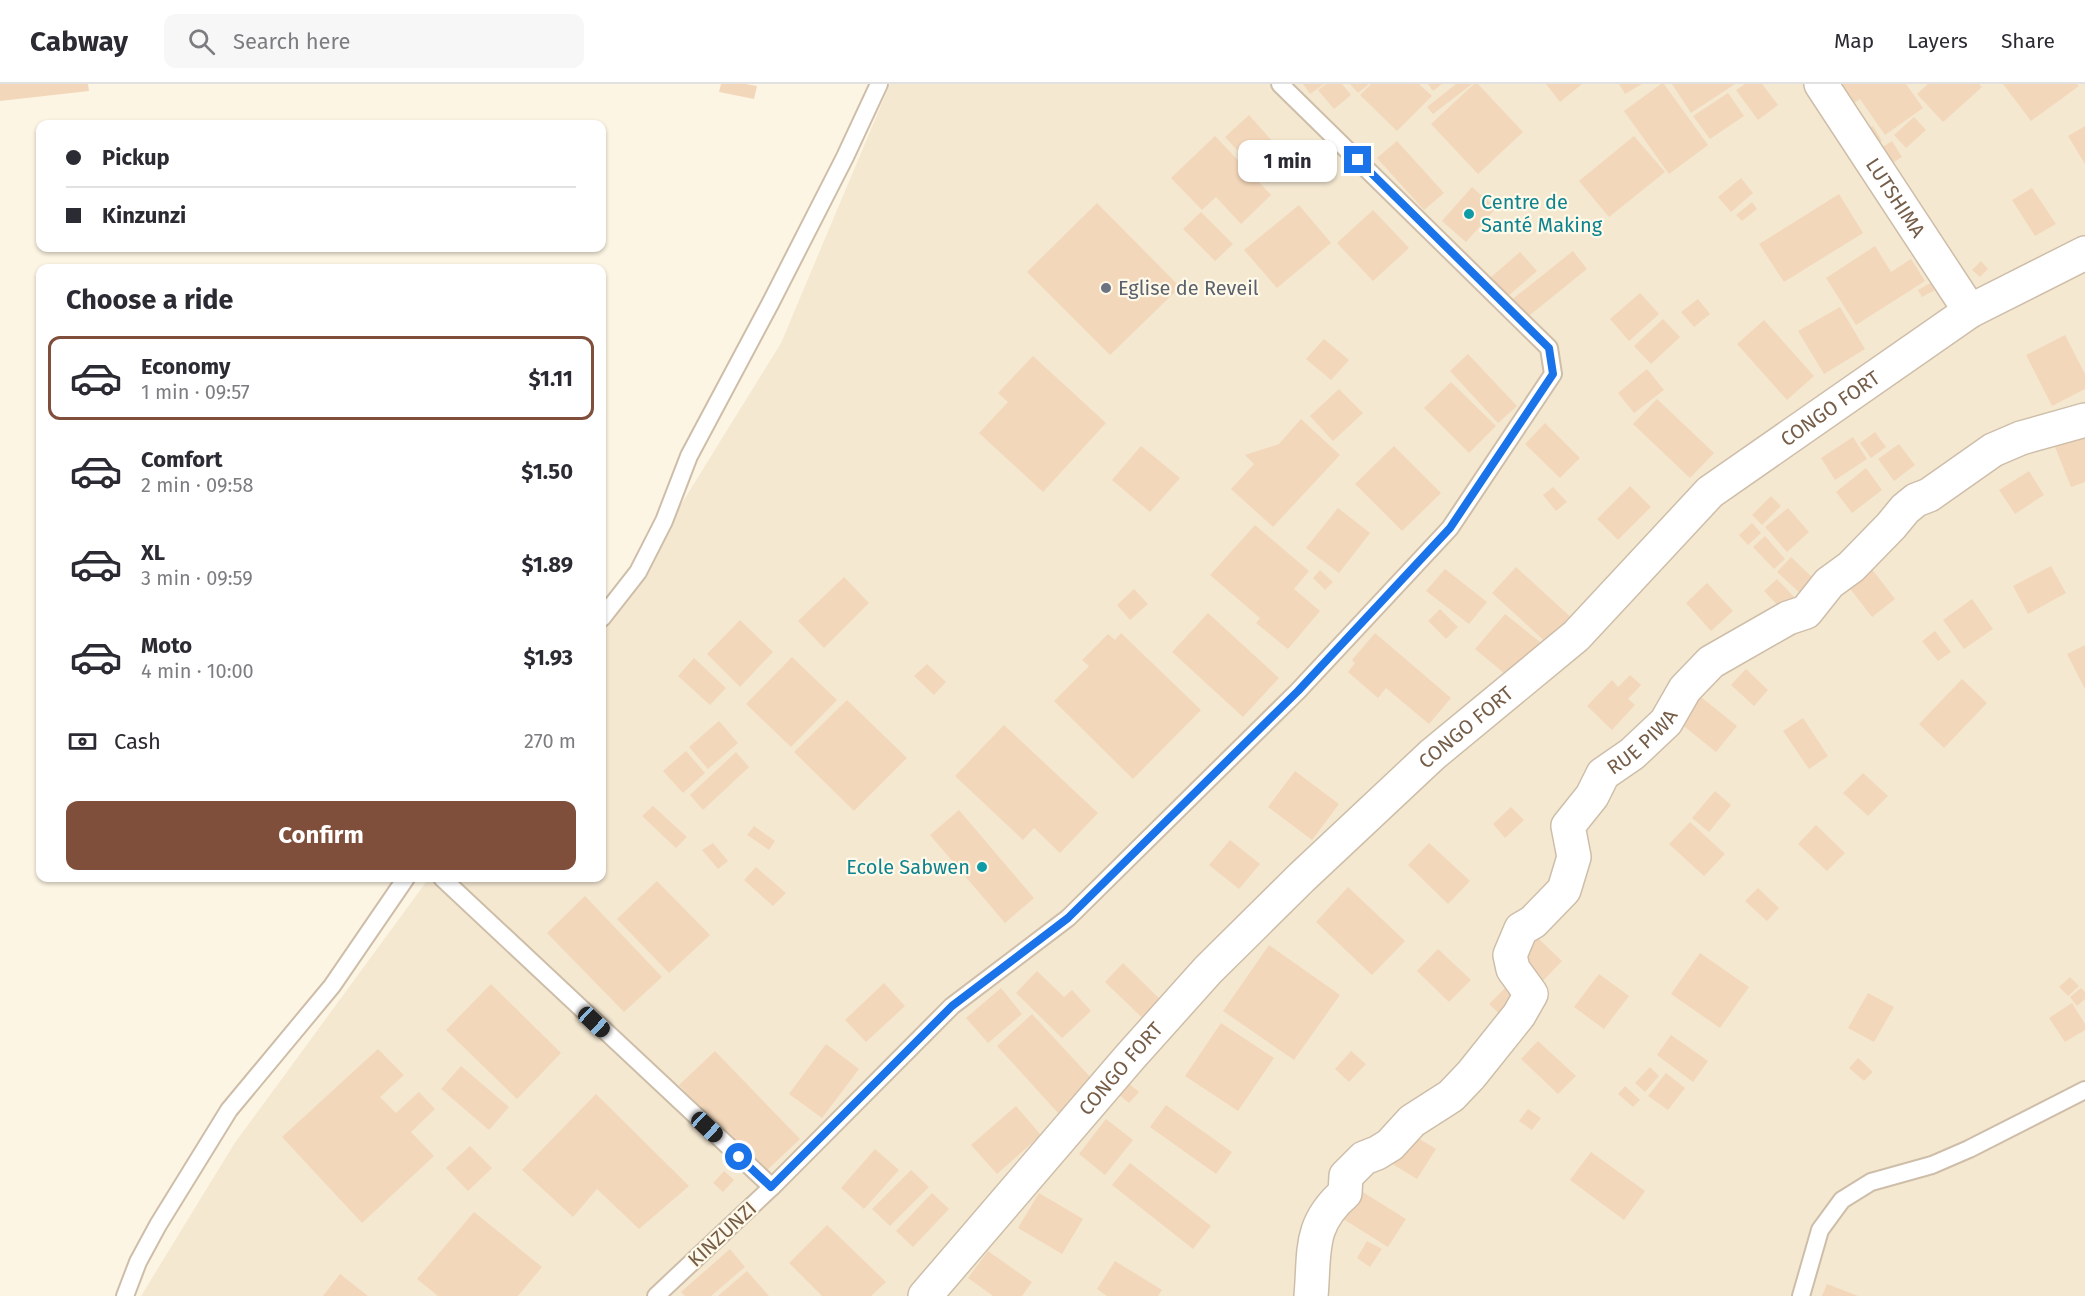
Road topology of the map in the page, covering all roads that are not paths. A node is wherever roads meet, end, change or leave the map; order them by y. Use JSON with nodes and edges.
{"nodes":[{"id":1,"x":879,"y":84,"type":"edge"},
{"id":2,"x":1280,"y":84,"type":"edge"},
{"id":3,"x":1821,"y":84,"type":"edge"},
{"id":4,"x":2085,"y":252,"type":"edge"},
{"id":5,"x":1970,"y":311,"type":"junction"},
{"id":6,"x":2085,"y":420,"type":"edge"},
{"id":7,"x":606,"y":613,"type":"edge"},
{"id":8,"x":402,"y":882,"type":"edge"},
{"id":9,"x":446,"y":882,"type":"edge"},
{"id":10,"x":2085,"y":1090,"type":"edge"},
{"id":11,"x":771,"y":1187,"type":"junction"},
{"id":12,"x":126,"y":1296,"type":"edge"},
{"id":13,"x":656,"y":1296,"type":"edge"},
{"id":14,"x":925,"y":1296,"type":"edge"},
{"id":15,"x":1311,"y":1296,"type":"edge"},
{"id":16,"x":1801,"y":1296,"type":"edge"}],
"edges":[{"from":1,"to":7,"type":"lane"},
{"from":2,"to":11,"type":"lane","name":"KINZUNZI"},
{"from":3,"to":5,"type":"street","name":"LUTSHIMA"},
{"from":4,"to":5,"type":"street","name":"CONGO FORT"},
{"from":5,"to":14,"type":"street","name":"CONGO FORT"},
{"from":6,"to":15,"type":"street","name":"RUE PIWA"},
{"from":8,"to":12,"type":"lane"},
{"from":9,"to":11,"type":"lane"},
{"from":10,"to":16,"type":"lane"},
{"from":11,"to":13,"type":"lane","name":"KINZUNZI"}]}
